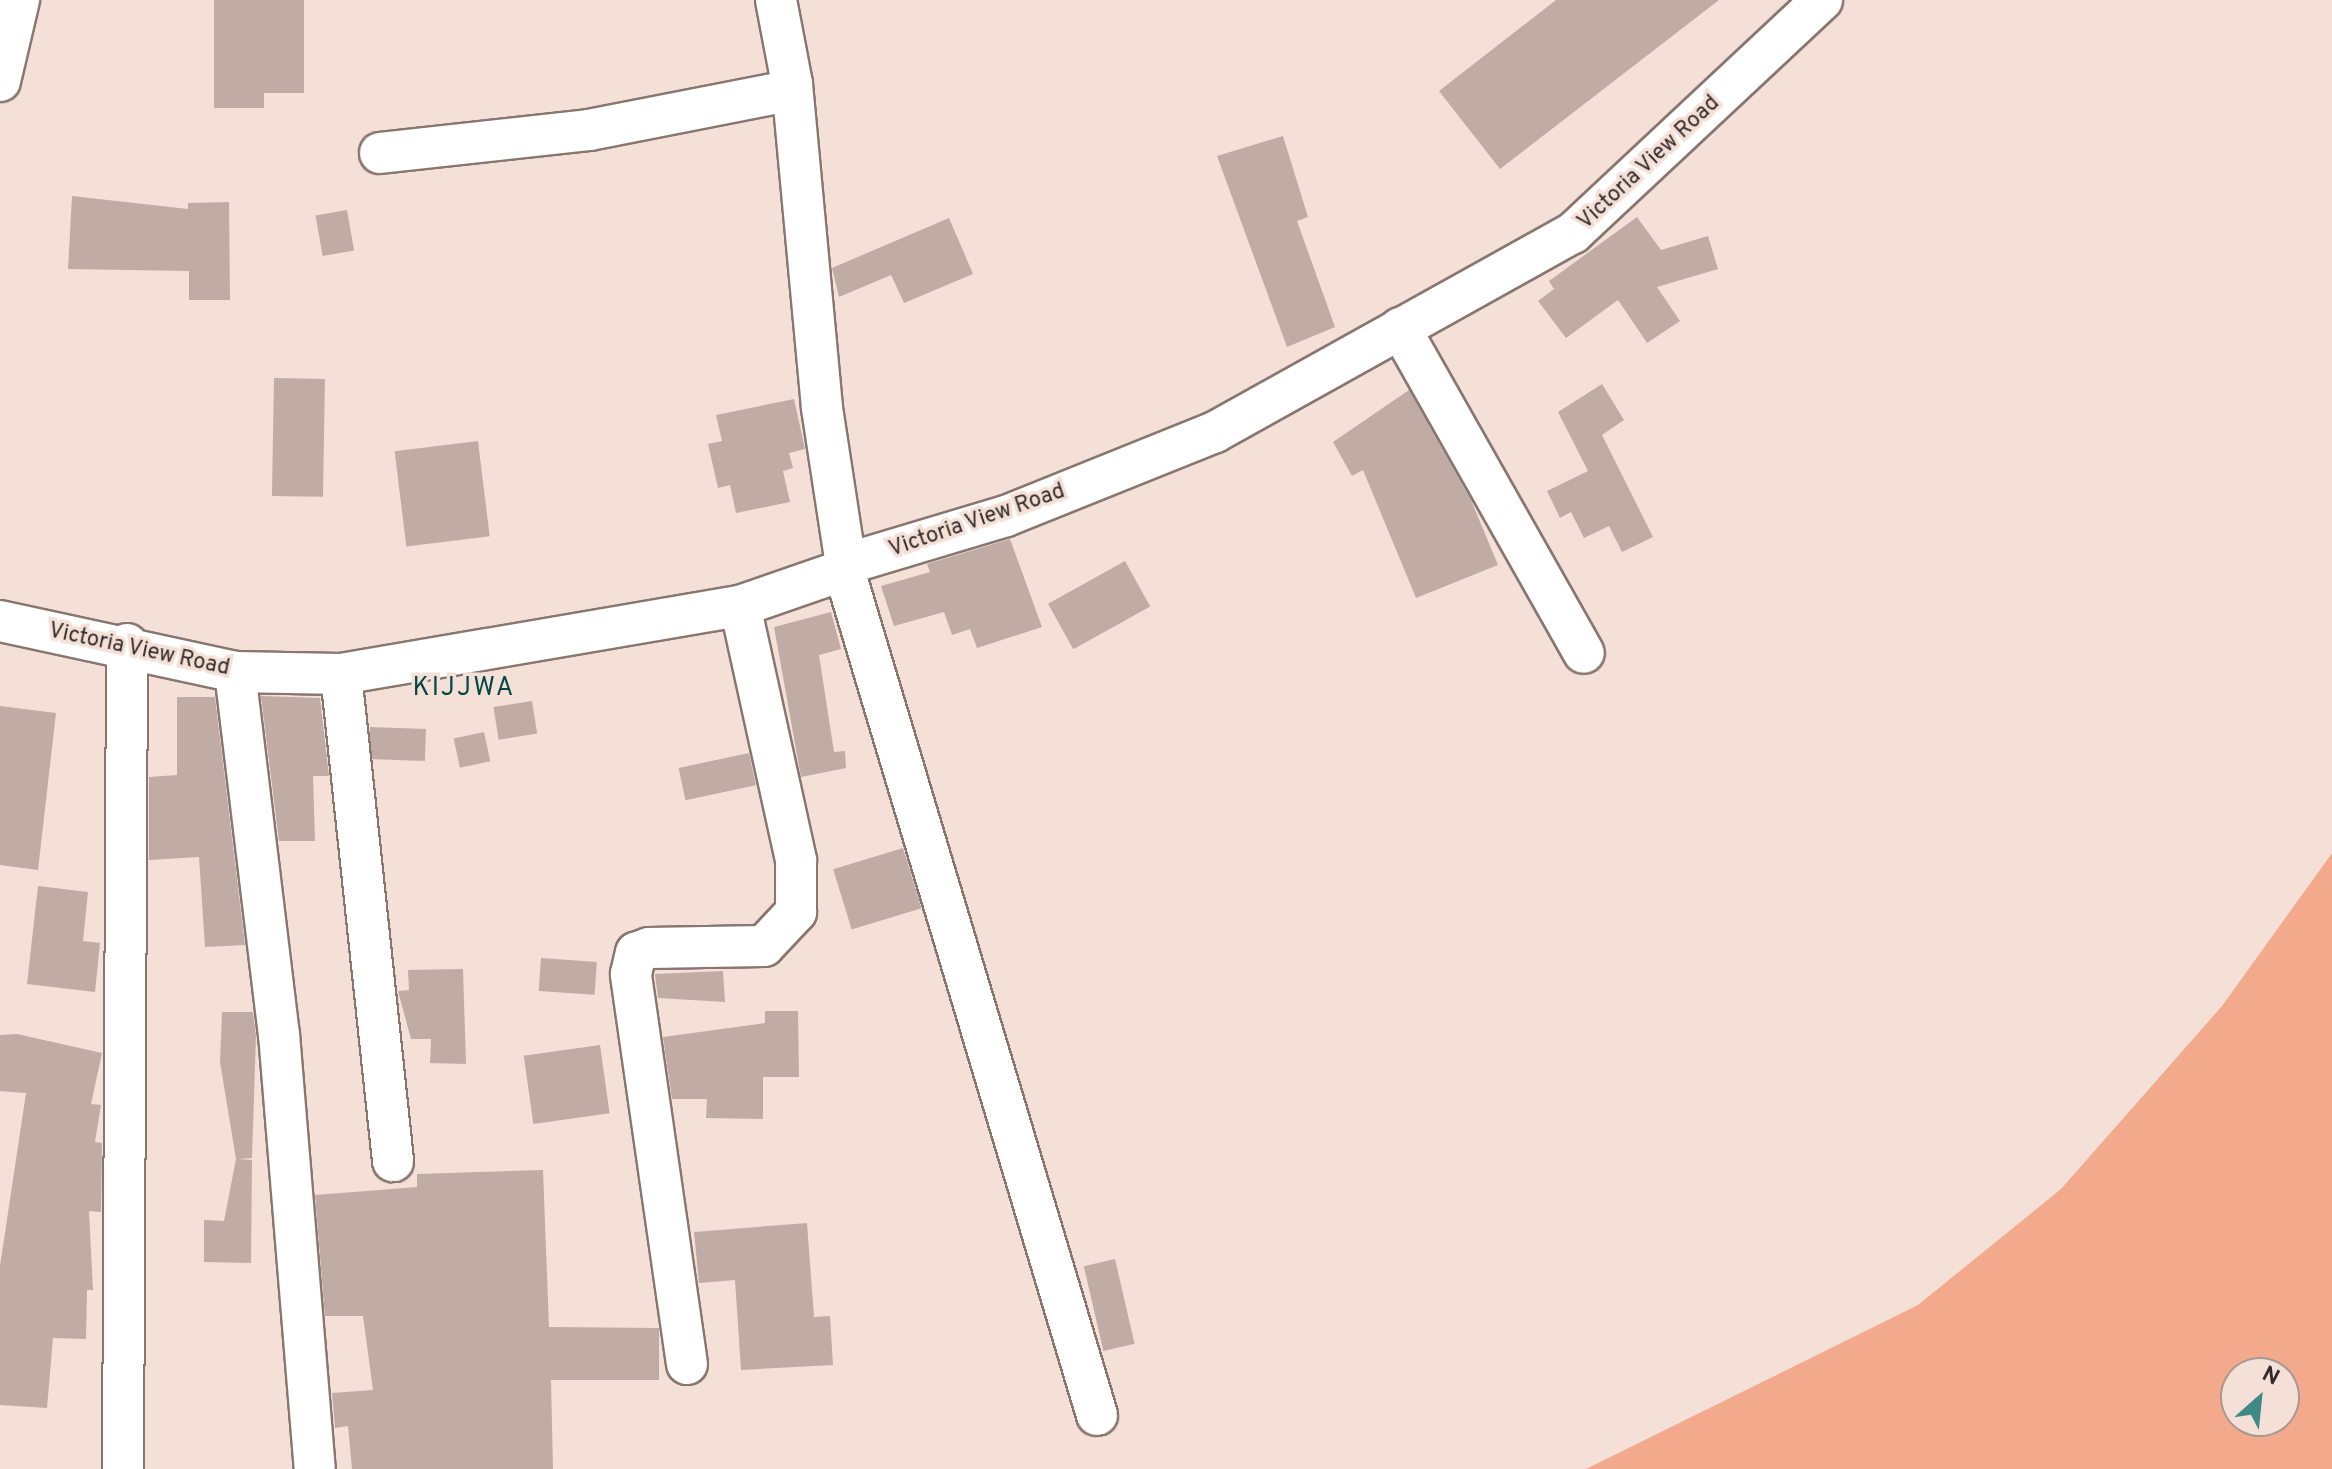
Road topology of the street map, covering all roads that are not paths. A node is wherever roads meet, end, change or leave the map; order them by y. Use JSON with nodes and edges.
{"nodes":[{"id":1,"x":19,"y":0,"type":"edge"},
{"id":2,"x":776,"y":0,"type":"edge"},
{"id":3,"x":1822,"y":0,"type":"edge"},
{"id":4,"x":0,"y":81,"type":"edge"},
{"id":5,"x":792,"y":84,"type":"junction"},
{"id":6,"x":380,"y":153,"type":"dead end"},
{"id":7,"x":1400,"y":328,"type":"junction"},
{"id":8,"x":845,"y":567,"type":"junction"},
{"id":9,"x":740,"y":606,"type":"junction"},
{"id":10,"x":0,"y":621,"type":"edge"},
{"id":11,"x":127,"y":644,"type":"junction"},
{"id":12,"x":1584,"y":653,"type":"dead end"},
{"id":13,"x":235,"y":672,"type":"junction"},
{"id":14,"x":341,"y":674,"type":"junction"},
{"id":15,"x":393,"y":1161,"type":"dead end"},
{"id":16,"x":687,"y":1364,"type":"dead end"},
{"id":17,"x":1097,"y":1415,"type":"dead end"},
{"id":18,"x":123,"y":1469,"type":"edge"},
{"id":19,"x":315,"y":1469,"type":"edge"}],
"edges":[{"from":1,"to":4,"type":"street"},
{"from":2,"to":5,"type":"street"},
{"from":3,"to":7,"type":"street","name":"Victoria View Road"},
{"from":5,"to":6,"type":"street"},
{"from":5,"to":8,"type":"street"},
{"from":7,"to":8,"type":"street","name":"Victoria View Road"},
{"from":7,"to":12,"type":"street"},
{"from":8,"to":9,"type":"street","name":"Victoria View Road"},
{"from":8,"to":17,"type":"street"},
{"from":9,"to":14,"type":"street","name":"Victoria View Road"},
{"from":9,"to":16,"type":"street"},
{"from":10,"to":11,"type":"street","name":"Victoria View Road"},
{"from":11,"to":13,"type":"street","name":"Victoria View Road"},
{"from":11,"to":18,"type":"street"},
{"from":13,"to":14,"type":"street","name":"Victoria View Road"},
{"from":13,"to":19,"type":"street"},
{"from":14,"to":15,"type":"street"}]}
